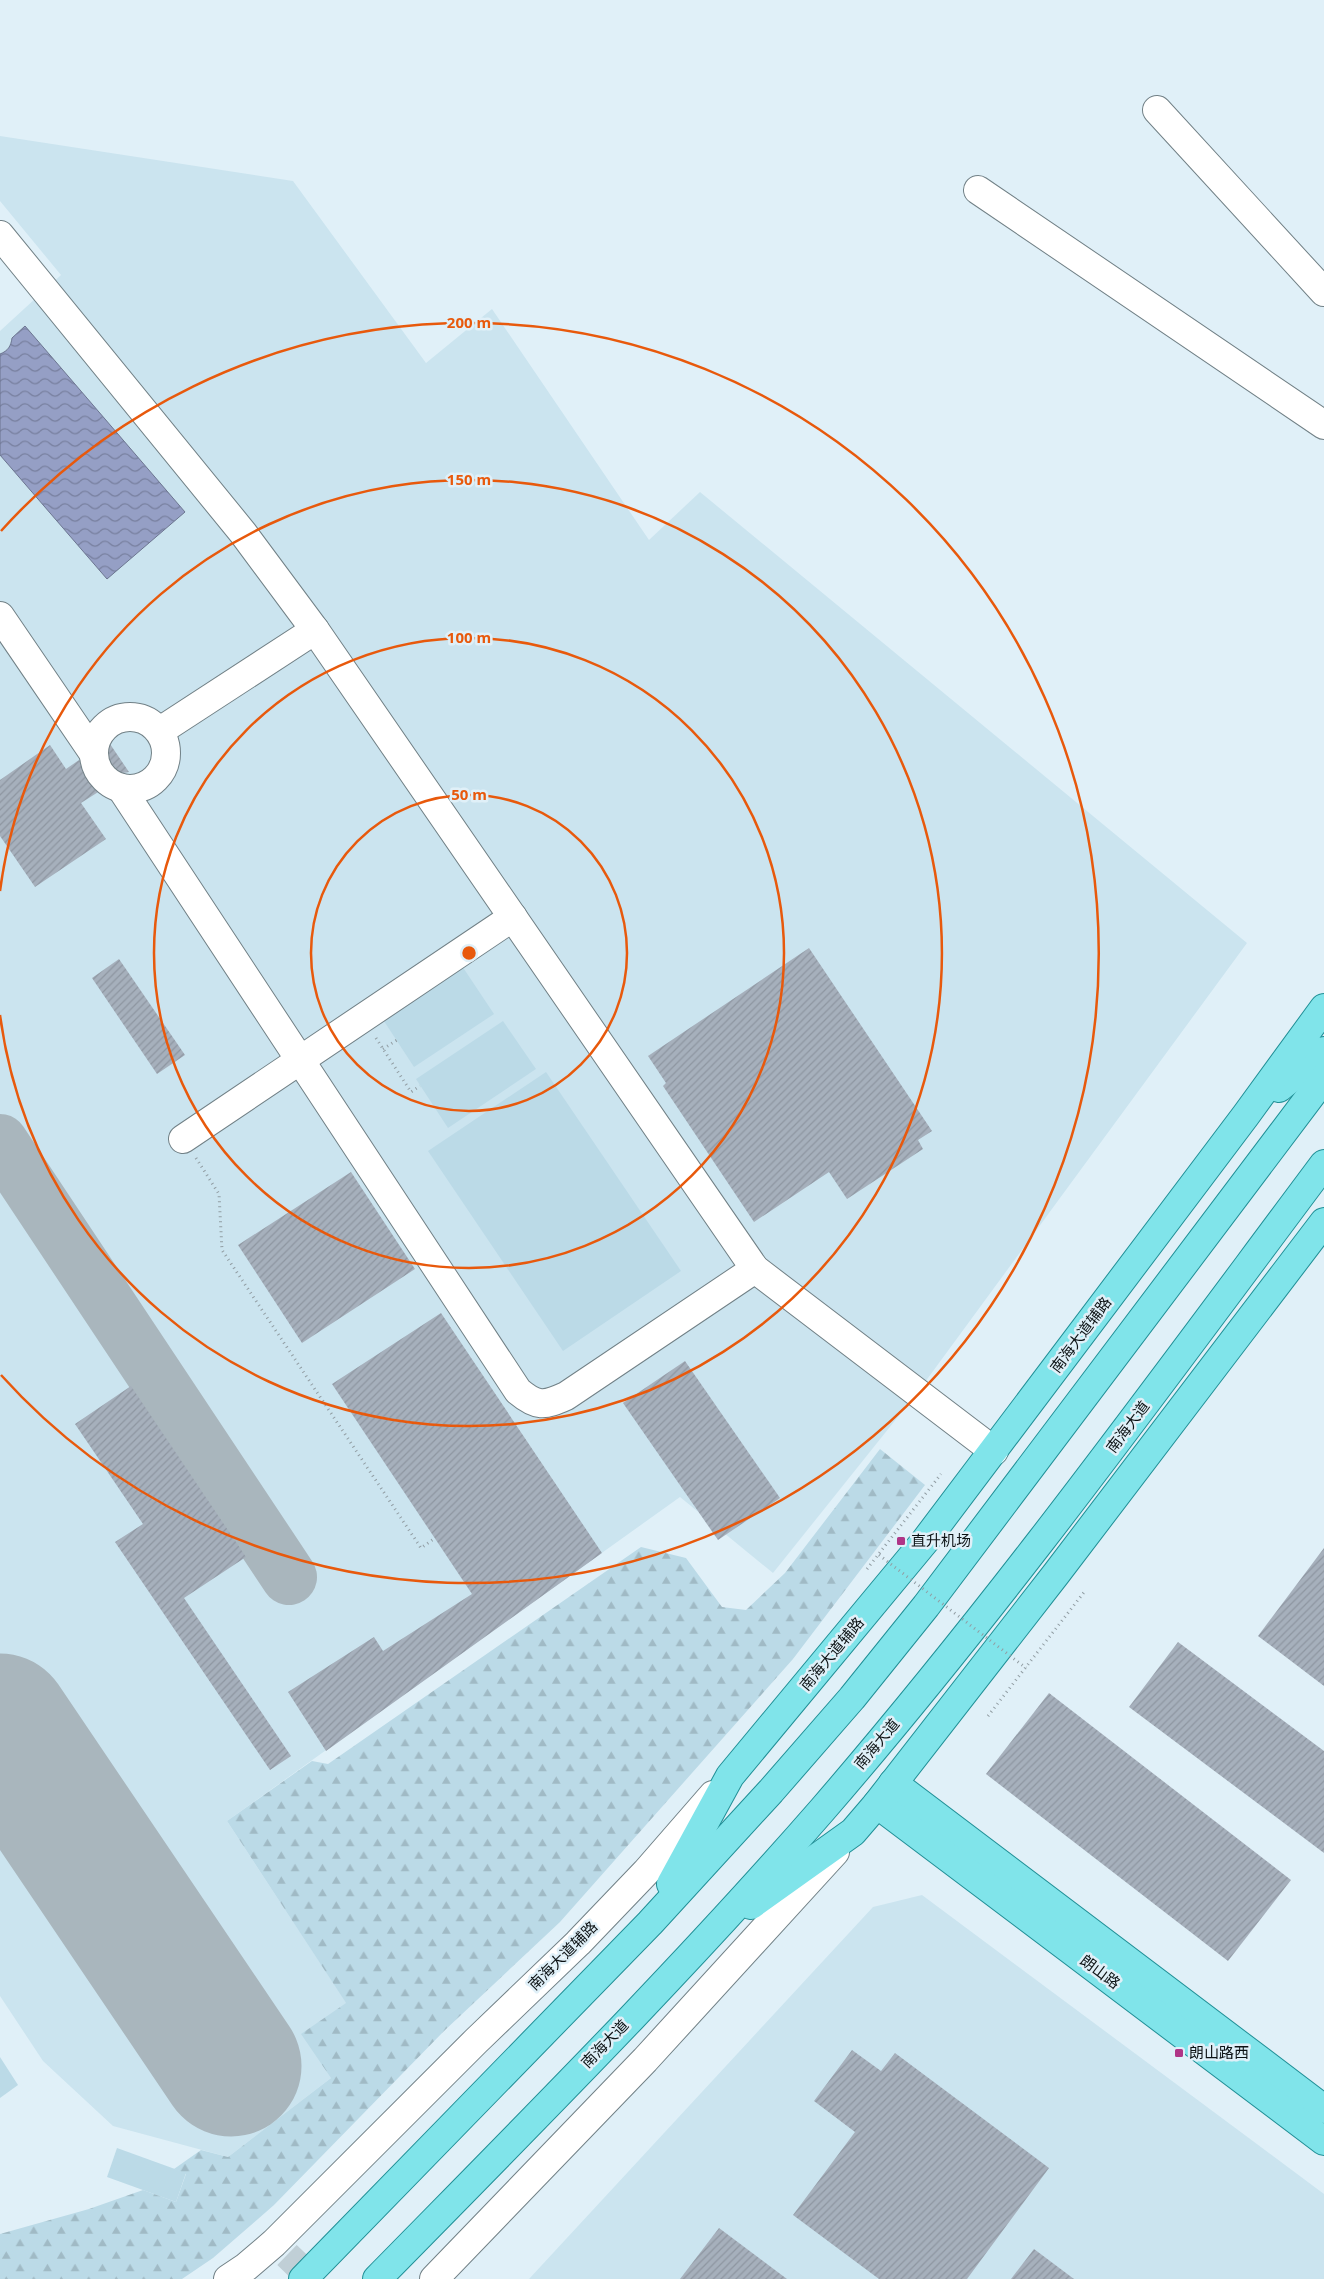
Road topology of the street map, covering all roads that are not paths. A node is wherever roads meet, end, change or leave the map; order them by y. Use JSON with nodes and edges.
{"nodes":[{"id":1,"x":1157,"y":110,"type":"dead end"},
{"id":2,"x":978,"y":190,"type":"dead end"},
{"id":3,"x":0,"y":235,"type":"edge"},
{"id":4,"x":1324,"y":292,"type":"edge"},
{"id":5,"x":1324,"y":425,"type":"edge"},
{"id":6,"x":0,"y":616,"type":"edge"},
{"id":7,"x":316,"y":630,"type":"junction"},
{"id":8,"x":160,"y":731,"type":"junction"},
{"id":9,"x":94,"y":754,"type":"junction"},
{"id":10,"x":121,"y":788,"type":"junction"},
{"id":11,"x":513,"y":917,"type":"junction"},
{"id":12,"x":1324,"y":1008,"type":"edge"},
{"id":13,"x":1324,"y":1050,"type":"edge"},
{"id":14,"x":300,"y":1060,"type":"junction"},
{"id":15,"x":1324,"y":1078,"type":"edge"},
{"id":16,"x":1246,"y":1115,"type":"junction"},
{"id":17,"x":183,"y":1139,"type":"road end"},
{"id":18,"x":1324,"y":1164,"type":"edge"},
{"id":19,"x":1324,"y":1222,"type":"edge"},
{"id":20,"x":755,"y":1270,"type":"junction"},
{"id":21,"x":994,"y":1451,"type":"junction"},
{"id":22,"x":1088,"y":1480,"type":"junction"},
{"id":23,"x":1056,"y":1574,"type":"junction"},
{"id":24,"x":730,"y":1776,"type":"junction"},
{"id":25,"x":885,"y":1794,"type":"junction"},
{"id":26,"x":853,"y":1832,"type":"junction"},
{"id":27,"x":650,"y":1923,"type":"junction"},
{"id":28,"x":708,"y":1937,"type":"junction"},
{"id":29,"x":1324,"y":2109,"type":"edge"},
{"id":30,"x":1324,"y":2141,"type":"edge"},
{"id":31,"x":381,"y":2198,"type":"junction"},
{"id":32,"x":439,"y":2216,"type":"junction"},
{"id":33,"x":282,"y":2259,"type":"edge"},
{"id":34,"x":228,"y":2279,"type":"edge"},
{"id":35,"x":303,"y":2279,"type":"edge"},
{"id":36,"x":377,"y":2279,"type":"edge"},
{"id":37,"x":388,"y":2279,"type":"edge"},
{"id":38,"x":434,"y":2279,"type":"edge"}],
"edges":[{"from":1,"to":4,"type":"street"},
{"from":2,"to":5,"type":"street"},
{"from":3,"to":7,"type":"street"},
{"from":6,"to":9,"type":"street"},
{"from":7,"to":8,"type":"street"},
{"from":7,"to":11,"type":"street"},
{"from":8,"to":9,"type":"street"},
{"from":8,"to":10,"type":"street"},
{"from":9,"to":10,"type":"street"},
{"from":10,"to":14,"type":"street"},
{"from":11,"to":14,"type":"street"},
{"from":11,"to":20,"type":"street"},
{"from":12,"to":16,"type":"main road","name":"南海大道辅路"},
{"from":13,"to":16,"type":"main road"},
{"from":14,"to":17,"type":"street"},
{"from":14,"to":20,"type":"street"},
{"from":15,"to":27,"type":"main road"},
{"from":16,"to":21,"type":"main road","name":"南海大道辅路"},
{"from":18,"to":22,"type":"main road","name":"南海大道"},
{"from":19,"to":23,"type":"main road"},
{"from":20,"to":21,"type":"street"},
{"from":21,"to":24,"type":"main road","name":"南海大道辅路"},
{"from":22,"to":23,"type":"main road"},
{"from":22,"to":28,"type":"main road","name":"南海大道"},
{"from":23,"to":25,"type":"main road"},
{"from":24,"to":27,"type":"main road"},
{"from":24,"to":33,"type":"street","name":"南海大道辅路"},
{"from":25,"to":26,"type":"main road"},
{"from":25,"to":29,"type":"main road","name":"朗山路"},
{"from":25,"to":30,"type":"main road","name":"朗山路"},
{"from":26,"to":28,"type":"main road"},
{"from":26,"to":38,"type":"street"},
{"from":27,"to":31,"type":"main road"},
{"from":28,"to":32,"type":"main road","name":"南海大道"},
{"from":31,"to":33,"type":"main road"},
{"from":31,"to":35,"type":"main road"},
{"from":32,"to":36,"type":"main road","name":"南海大道"},
{"from":32,"to":37,"type":"main road"},
{"from":33,"to":34,"type":"street","name":"南海大道辅路"}]}
